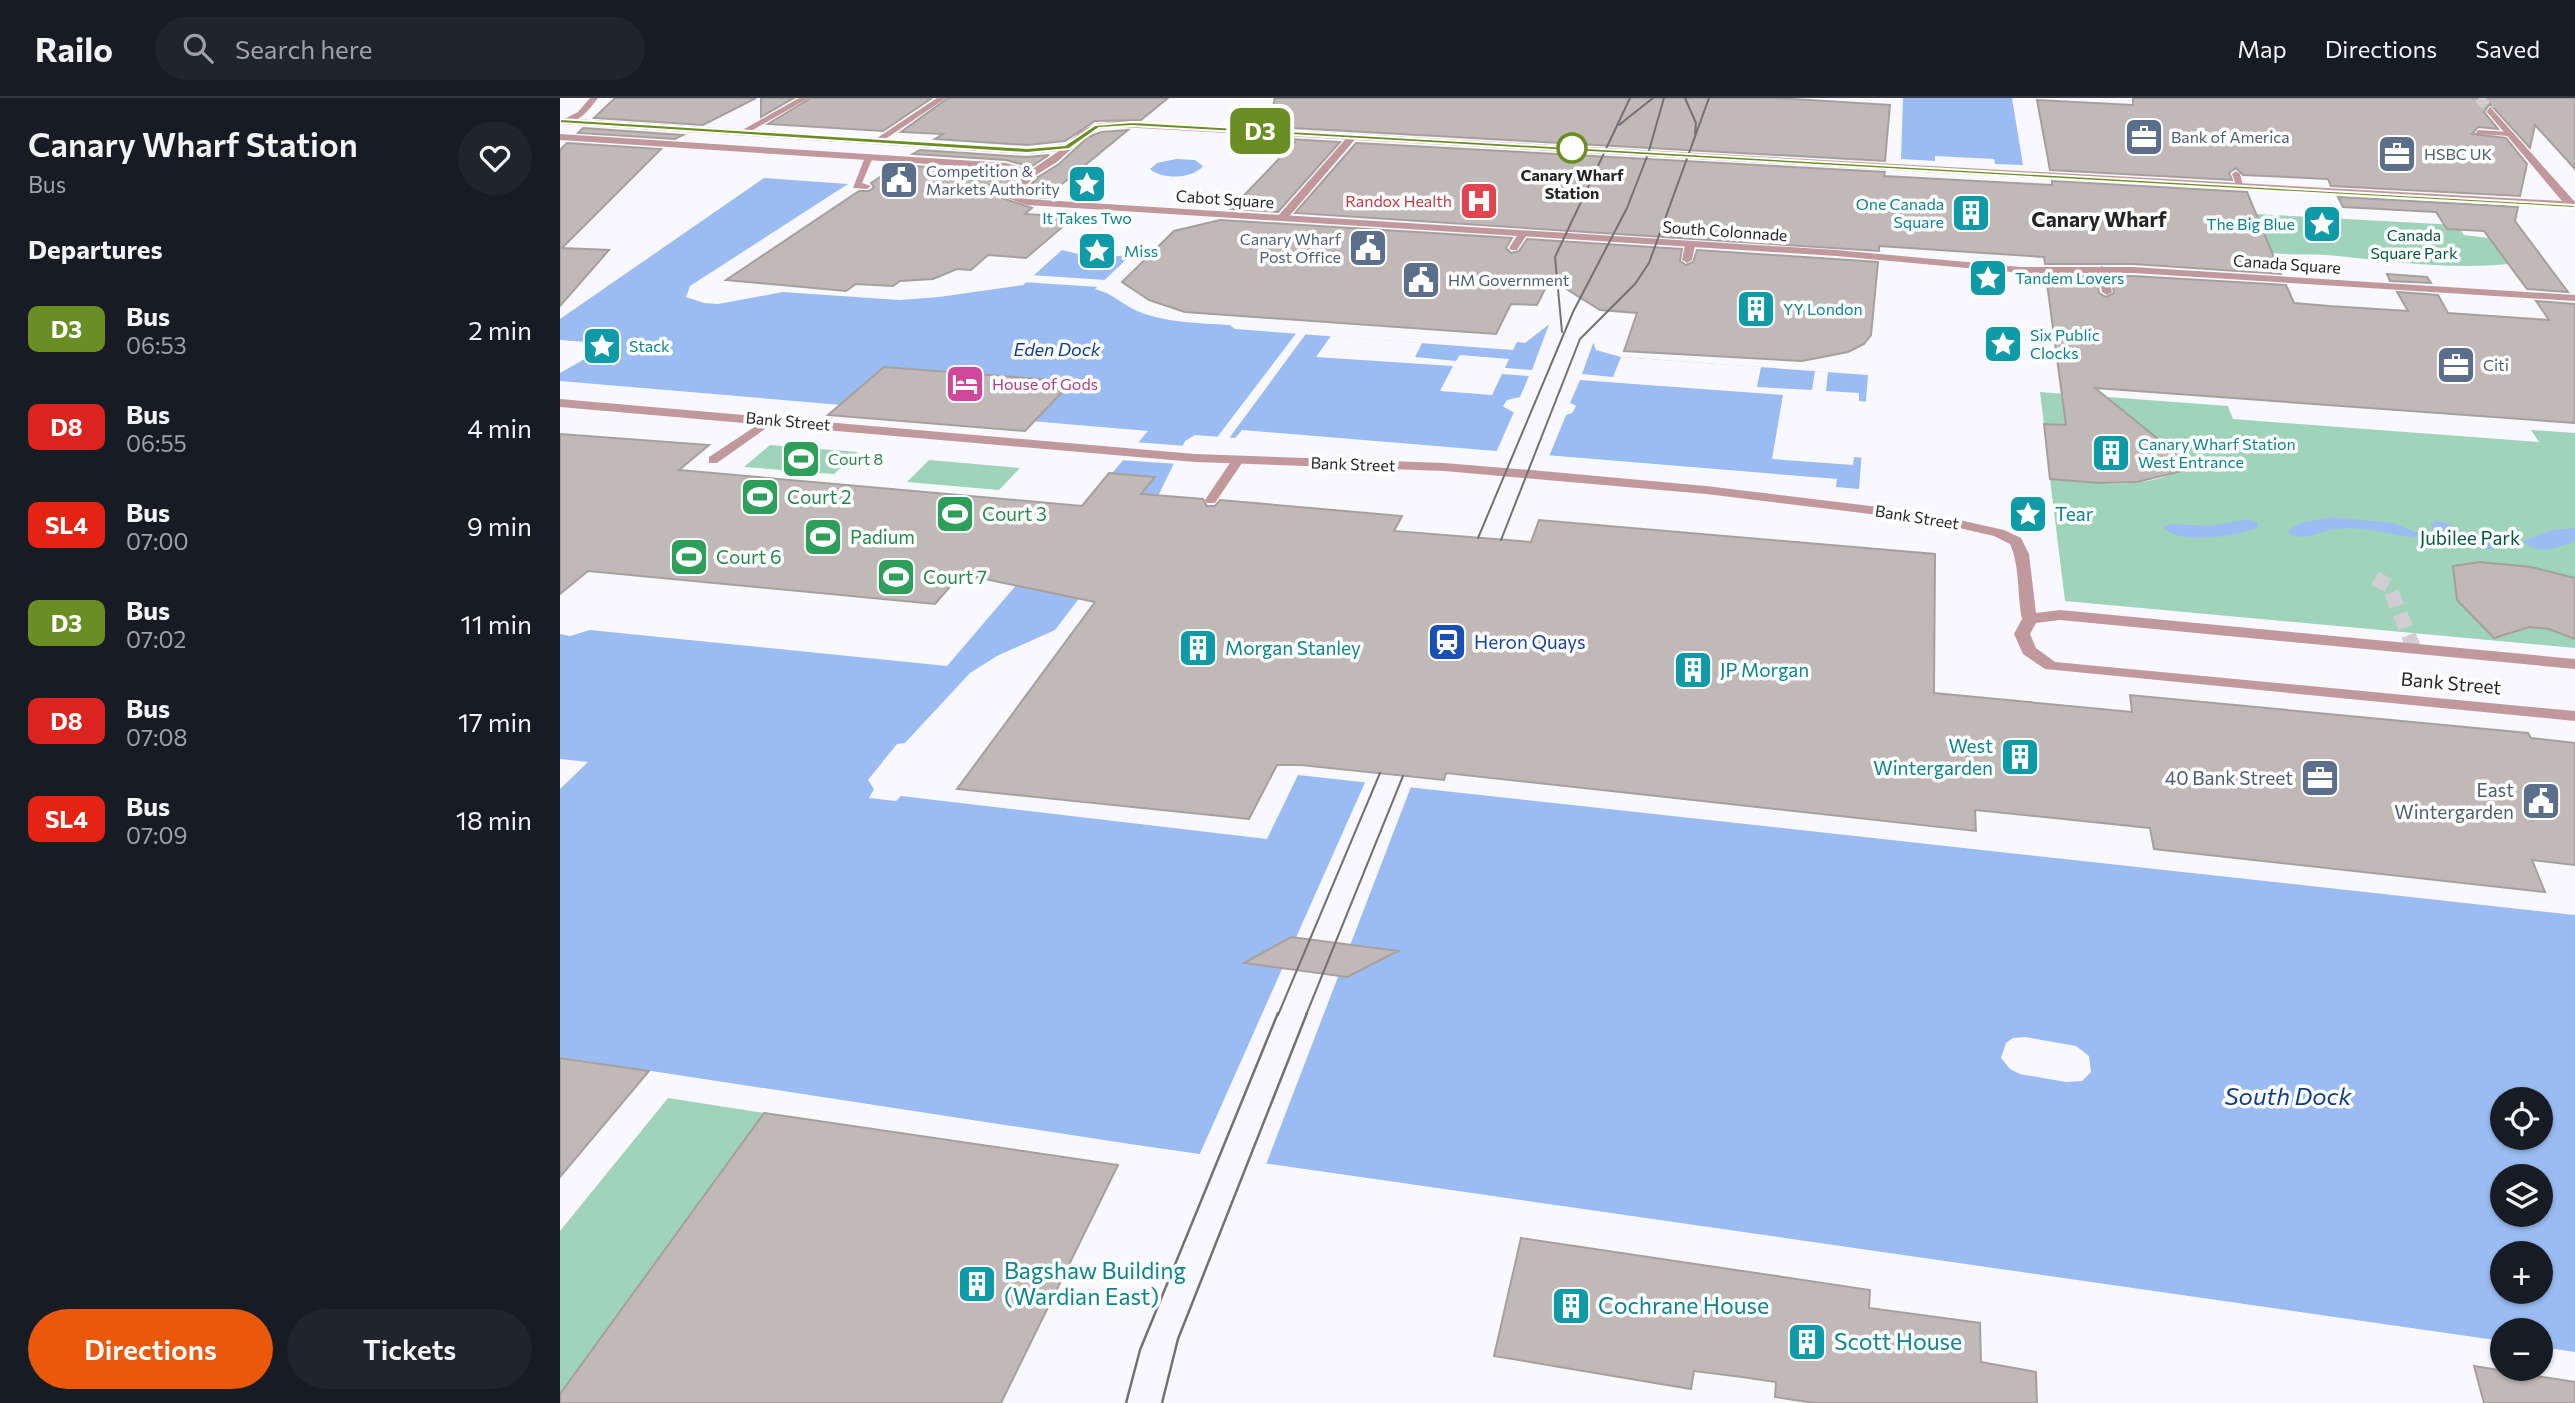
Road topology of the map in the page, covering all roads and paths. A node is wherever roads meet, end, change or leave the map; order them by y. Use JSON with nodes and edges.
{"nodes":[{"id":1,"x":594,"y":98,"type":"edge"},
{"id":2,"x":805,"y":98,"type":"edge"},
{"id":3,"x":942,"y":98,"type":"edge"},
{"id":4,"x":2490,"y":110,"type":"tunnel mouth"},
{"id":5,"x":563,"y":121,"type":"edge"},
{"id":6,"x":2478,"y":132,"type":"dead end"},
{"id":7,"x":741,"y":133,"type":"junction"},
{"id":8,"x":2511,"y":134,"type":"junction"},
{"id":9,"x":1353,"y":136,"type":"junction"},
{"id":10,"x":560,"y":137,"type":"edge"},
{"id":11,"x":853,"y":140,"type":"junction"},
{"id":12,"x":875,"y":142,"type":"junction"},
{"id":13,"x":1067,"y":147,"type":"junction"},
{"id":14,"x":826,"y":154,"type":"junction"},
{"id":15,"x":869,"y":157,"type":"junction"},
{"id":16,"x":1032,"y":173,"type":"junction"},
{"id":17,"x":2236,"y":174,"type":"dead end"},
{"id":18,"x":867,"y":186,"type":"dead end"},
{"id":19,"x":2241,"y":187,"type":"junction"},
{"id":20,"x":2572,"y":205,"type":"edge"},
{"id":21,"x":1282,"y":218,"type":"junction"},
{"id":22,"x":1523,"y":233,"type":"junction"},
{"id":23,"x":1690,"y":245,"type":"junction"},
{"id":24,"x":1514,"y":248,"type":"dead end"},
{"id":25,"x":1687,"y":260,"type":"dead end"},
{"id":26,"x":2102,"y":269,"type":"junction"},
{"id":27,"x":2165,"y":272,"type":"joint"},
{"id":28,"x":2107,"y":292,"type":"dead end"},
{"id":29,"x":2575,"y":298,"type":"edge"},
{"id":30,"x":560,"y":403,"type":"edge"},
{"id":31,"x":771,"y":419,"type":"junction"},
{"id":32,"x":713,"y":460,"type":"dead end"},
{"id":33,"x":1238,"y":460,"type":"junction"},
{"id":34,"x":1211,"y":500,"type":"dead end"},
{"id":35,"x":2030,"y":619,"type":"junction"},
{"id":36,"x":2575,"y":663,"type":"edge"},
{"id":37,"x":2575,"y":716,"type":"edge"}],
"edges":[{"from":1,"to":5,"type":"lane"},
{"from":2,"to":7,"type":"lane"},
{"from":3,"to":12,"type":"lane"},
{"from":4,"to":8,"type":"street"},
{"from":5,"to":7,"type":"street"},
{"from":6,"to":8,"type":"lane"},
{"from":7,"to":11,"type":"street"},
{"from":8,"to":20,"type":"street"},
{"from":9,"to":13,"type":"street","name":"Cabot Square"},
{"from":9,"to":19,"type":"street"},
{"from":9,"to":21,"type":"street","name":"Cabot Square"},
{"from":10,"to":14,"type":"street"},
{"from":11,"to":12,"type":"street"},
{"from":11,"to":14,"type":"street"},
{"from":12,"to":13,"type":"street"},
{"from":13,"to":16,"type":"street","name":"Cabot Square"},
{"from":14,"to":15,"type":"street"},
{"from":15,"to":16,"type":"street"},
{"from":15,"to":18,"type":"lane"},
{"from":16,"to":21,"type":"street","name":"Cabot Square"},
{"from":17,"to":19,"type":"lane"},
{"from":19,"to":20,"type":"street"},
{"from":21,"to":22,"type":"street","name":"South Colonnade"},
{"from":22,"to":23,"type":"street","name":"South Colonnade"},
{"from":22,"to":24,"type":"lane"},
{"from":23,"to":25,"type":"lane"},
{"from":23,"to":26,"type":"street","name":"South Colonnade"},
{"from":26,"to":27,"type":"street","name":"South Colonnade"},
{"from":26,"to":28,"type":"lane"},
{"from":27,"to":29,"type":"street","name":"Canada Square"},
{"from":30,"to":31,"type":"street","name":"Bank Street"},
{"from":31,"to":32,"type":"lane"},
{"from":31,"to":33,"type":"street","name":"Bank Street"},
{"from":33,"to":34,"type":"lane"},
{"from":33,"to":35,"type":"street","name":"Bank Street"},
{"from":35,"to":36,"type":"street","name":"Bank Street"},
{"from":35,"to":37,"type":"street","name":"Bank Street"}]}
